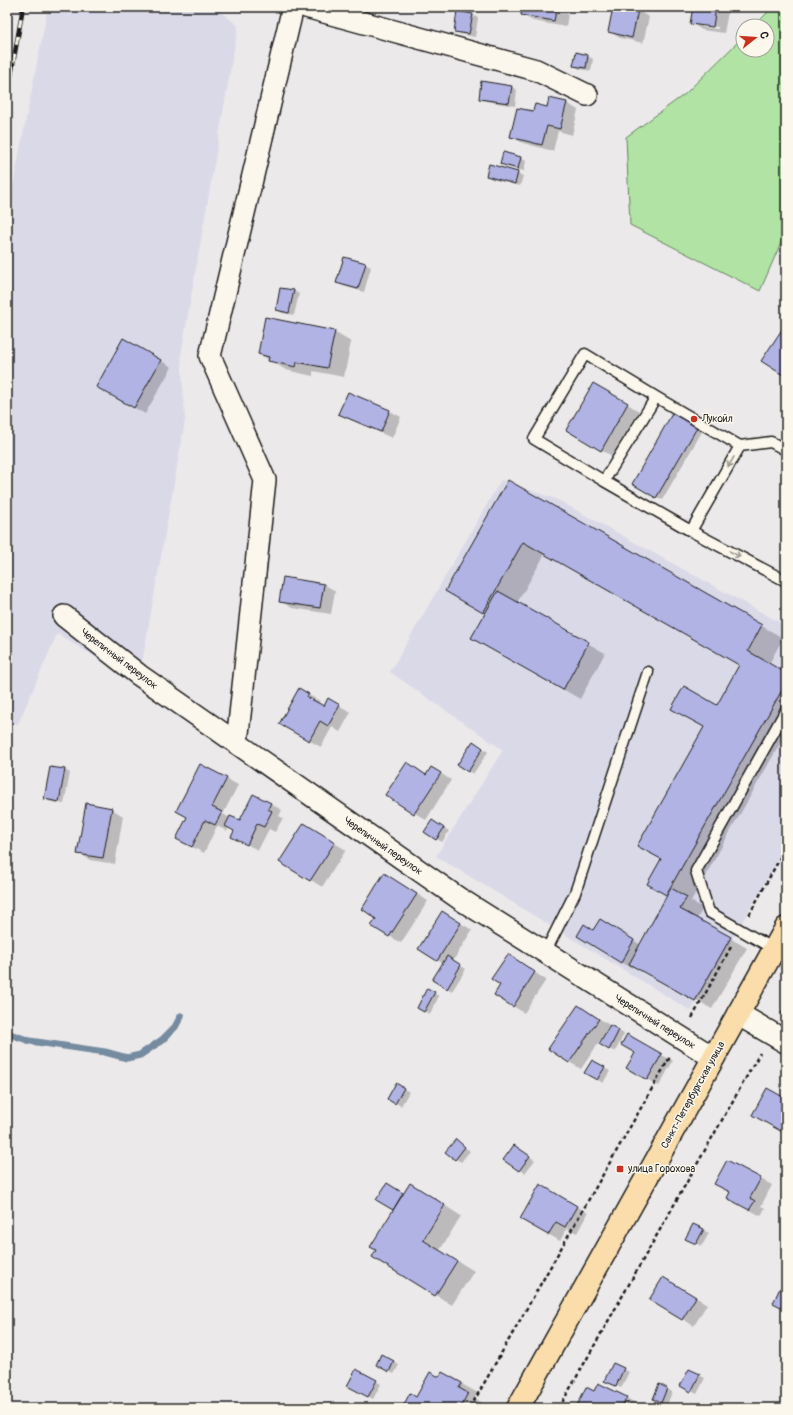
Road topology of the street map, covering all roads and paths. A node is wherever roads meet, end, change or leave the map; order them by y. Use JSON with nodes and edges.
{"nodes":[{"id":1,"x":293,"y":7,"type":"edge"},
{"id":2,"x":306,"y":7,"type":"edge"},
{"id":3,"x":587,"y":95,"type":"dead end"},
{"id":4,"x":656,"y":396,"type":"junction"},
{"id":5,"x":740,"y":446,"type":"junction"},
{"id":6,"x":786,"y":450,"type":"edge"},
{"id":7,"x":604,"y":481,"type":"junction"},
{"id":8,"x":691,"y":531,"type":"junction"},
{"id":9,"x":786,"y":581,"type":"edge"},
{"id":10,"x":64,"y":616,"type":"dead end"},
{"id":11,"x":648,"y":672,"type":"dead end"},
{"id":12,"x":786,"y":710,"type":"edge"},
{"id":13,"x":238,"y":744,"type":"junction"},
{"id":14,"x":786,"y":847,"type":"edge"},
{"id":15,"x":786,"y":928,"type":"edge"},
{"id":16,"x":740,"y":930,"type":"junction"},
{"id":17,"x":774,"y":949,"type":"junction"},
{"id":18,"x":545,"y":953,"type":"junction"},
{"id":19,"x":786,"y":1007,"type":"edge"},
{"id":20,"x":738,"y":1014,"type":"junction"},
{"id":21,"x":681,"y":1038,"type":"junction"},
{"id":22,"x":779,"y":1038,"type":"edge"},
{"id":23,"x":714,"y":1058,"type":"junction"},
{"id":24,"x":470,"y":1408,"type":"edge"},
{"id":25,"x":518,"y":1408,"type":"edge"},
{"id":26,"x":559,"y":1408,"type":"edge"}],
"edges":[{"from":1,"to":13,"type":"street"},
{"from":2,"to":3,"type":"street"},
{"from":4,"to":5,"type":"lane"},
{"from":4,"to":7,"type":"lane"},
{"from":4,"to":7,"type":"lane"},
{"from":5,"to":6,"type":"lane"},
{"from":5,"to":8,"type":"lane","one_way":true},
{"from":7,"to":8,"type":"lane"},
{"from":8,"to":9,"type":"lane","one_way":true},
{"from":10,"to":13,"type":"street","name":"Черепичный переулок"},
{"from":11,"to":18,"type":"lane"},
{"from":12,"to":16,"type":"lane"},
{"from":13,"to":18,"type":"street","name":"Черепичный переулок"},
{"from":14,"to":16,"type":"path"},
{"from":15,"to":17,"type":"main road","name":"Санкт-Петербургская улица"},
{"from":16,"to":17,"type":"lane"},
{"from":16,"to":21,"type":"path"},
{"from":17,"to":20,"type":"main road","name":"Санкт-Петербургская улица"},
{"from":18,"to":21,"type":"street","name":"Черепичный переулок"},
{"from":19,"to":22,"type":"path"},
{"from":20,"to":22,"type":"street"},
{"from":20,"to":23,"type":"main road","name":"Санкт-Петербургская улица"},
{"from":21,"to":23,"type":"street","name":"Черепичный переулок"},
{"from":21,"to":24,"type":"path"},
{"from":22,"to":26,"type":"path"},
{"from":23,"to":25,"type":"main road","name":"Санкт-Петербургская улица"}]}
